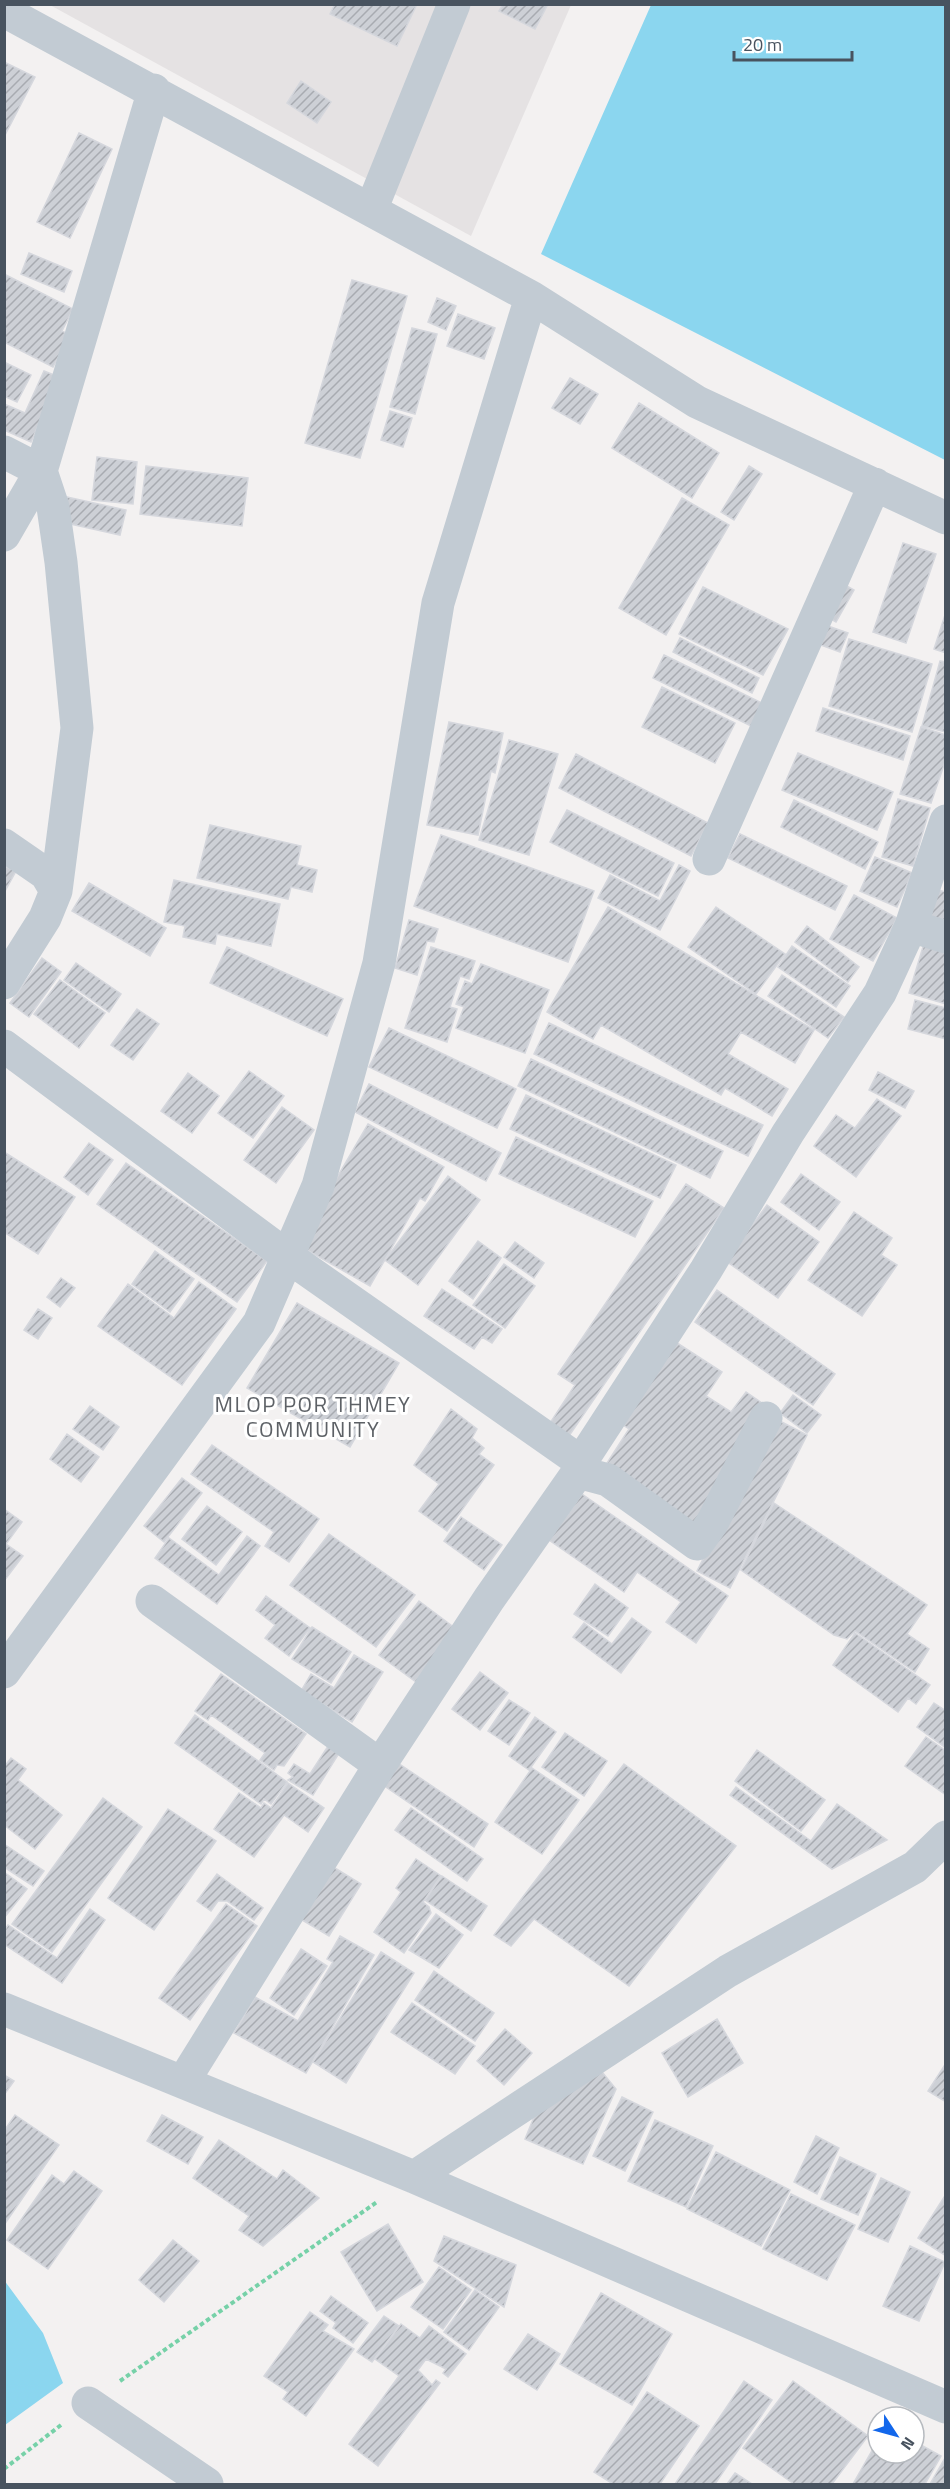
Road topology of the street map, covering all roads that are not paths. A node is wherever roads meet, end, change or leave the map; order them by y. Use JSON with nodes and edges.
{"nodes":[{"id":1,"x":454,"y":4,"type":"edge"},
{"id":2,"x":4,"y":11,"type":"edge"},
{"id":3,"x":154,"y":90,"type":"junction"},
{"id":4,"x":371,"y":210,"type":"junction"},
{"id":5,"x":531,"y":297,"type":"junction"},
{"id":6,"x":4,"y":452,"type":"edge"},
{"id":7,"x":41,"y":471,"type":"junction"},
{"id":8,"x":875,"y":484,"type":"junction"},
{"id":9,"x":945,"y":518,"type":"edge"},
{"id":10,"x":4,"y":535,"type":"edge"},
{"id":11,"x":945,"y":821,"type":"edge"},
{"id":12,"x":4,"y":845,"type":"edge"},
{"id":13,"x":709,"y":860,"type":"dead end"},
{"id":14,"x":56,"y":891,"type":"junction"},
{"id":15,"x":911,"y":926,"type":"junction"},
{"id":16,"x":945,"y":937,"type":"edge"},
{"id":17,"x":4,"y":983,"type":"edge"},
{"id":18,"x":4,"y":1046,"type":"edge"},
{"id":19,"x":287,"y":1256,"type":"junction"},
{"id":20,"x":766,"y":1418,"type":"dead end"},
{"id":21,"x":579,"y":1467,"type":"junction"},
{"id":22,"x":152,"y":1601,"type":"dead end"},
{"id":23,"x":4,"y":1672,"type":"edge"},
{"id":24,"x":381,"y":1765,"type":"junction"},
{"id":25,"x":945,"y":1837,"type":"edge"},
{"id":26,"x":4,"y":2009,"type":"edge"},
{"id":27,"x":183,"y":2082,"type":"junction"},
{"id":28,"x":414,"y":2177,"type":"junction"},
{"id":29,"x":88,"y":2403,"type":"road end"},
{"id":30,"x":945,"y":2407,"type":"edge"},
{"id":31,"x":207,"y":2484,"type":"edge"}],
"edges":[{"from":1,"to":4,"type":"street"},
{"from":2,"to":3,"type":"street"},
{"from":3,"to":4,"type":"street"},
{"from":3,"to":7,"type":"street"},
{"from":4,"to":5,"type":"street"},
{"from":5,"to":8,"type":"street"},
{"from":5,"to":19,"type":"street"},
{"from":6,"to":7,"type":"street"},
{"from":7,"to":10,"type":"street"},
{"from":7,"to":14,"type":"street"},
{"from":8,"to":9,"type":"street"},
{"from":8,"to":13,"type":"street"},
{"from":11,"to":15,"type":"street"},
{"from":12,"to":14,"type":"street"},
{"from":14,"to":17,"type":"street"},
{"from":15,"to":16,"type":"street"},
{"from":15,"to":21,"type":"street"},
{"from":18,"to":19,"type":"street"},
{"from":19,"to":21,"type":"street"},
{"from":19,"to":23,"type":"street"},
{"from":20,"to":21,"type":"street"},
{"from":21,"to":24,"type":"street"},
{"from":22,"to":24,"type":"street"},
{"from":24,"to":27,"type":"street"},
{"from":25,"to":28,"type":"street"},
{"from":26,"to":27,"type":"street"},
{"from":27,"to":28,"type":"street"},
{"from":28,"to":30,"type":"street"},
{"from":29,"to":31,"type":"street"}]}
